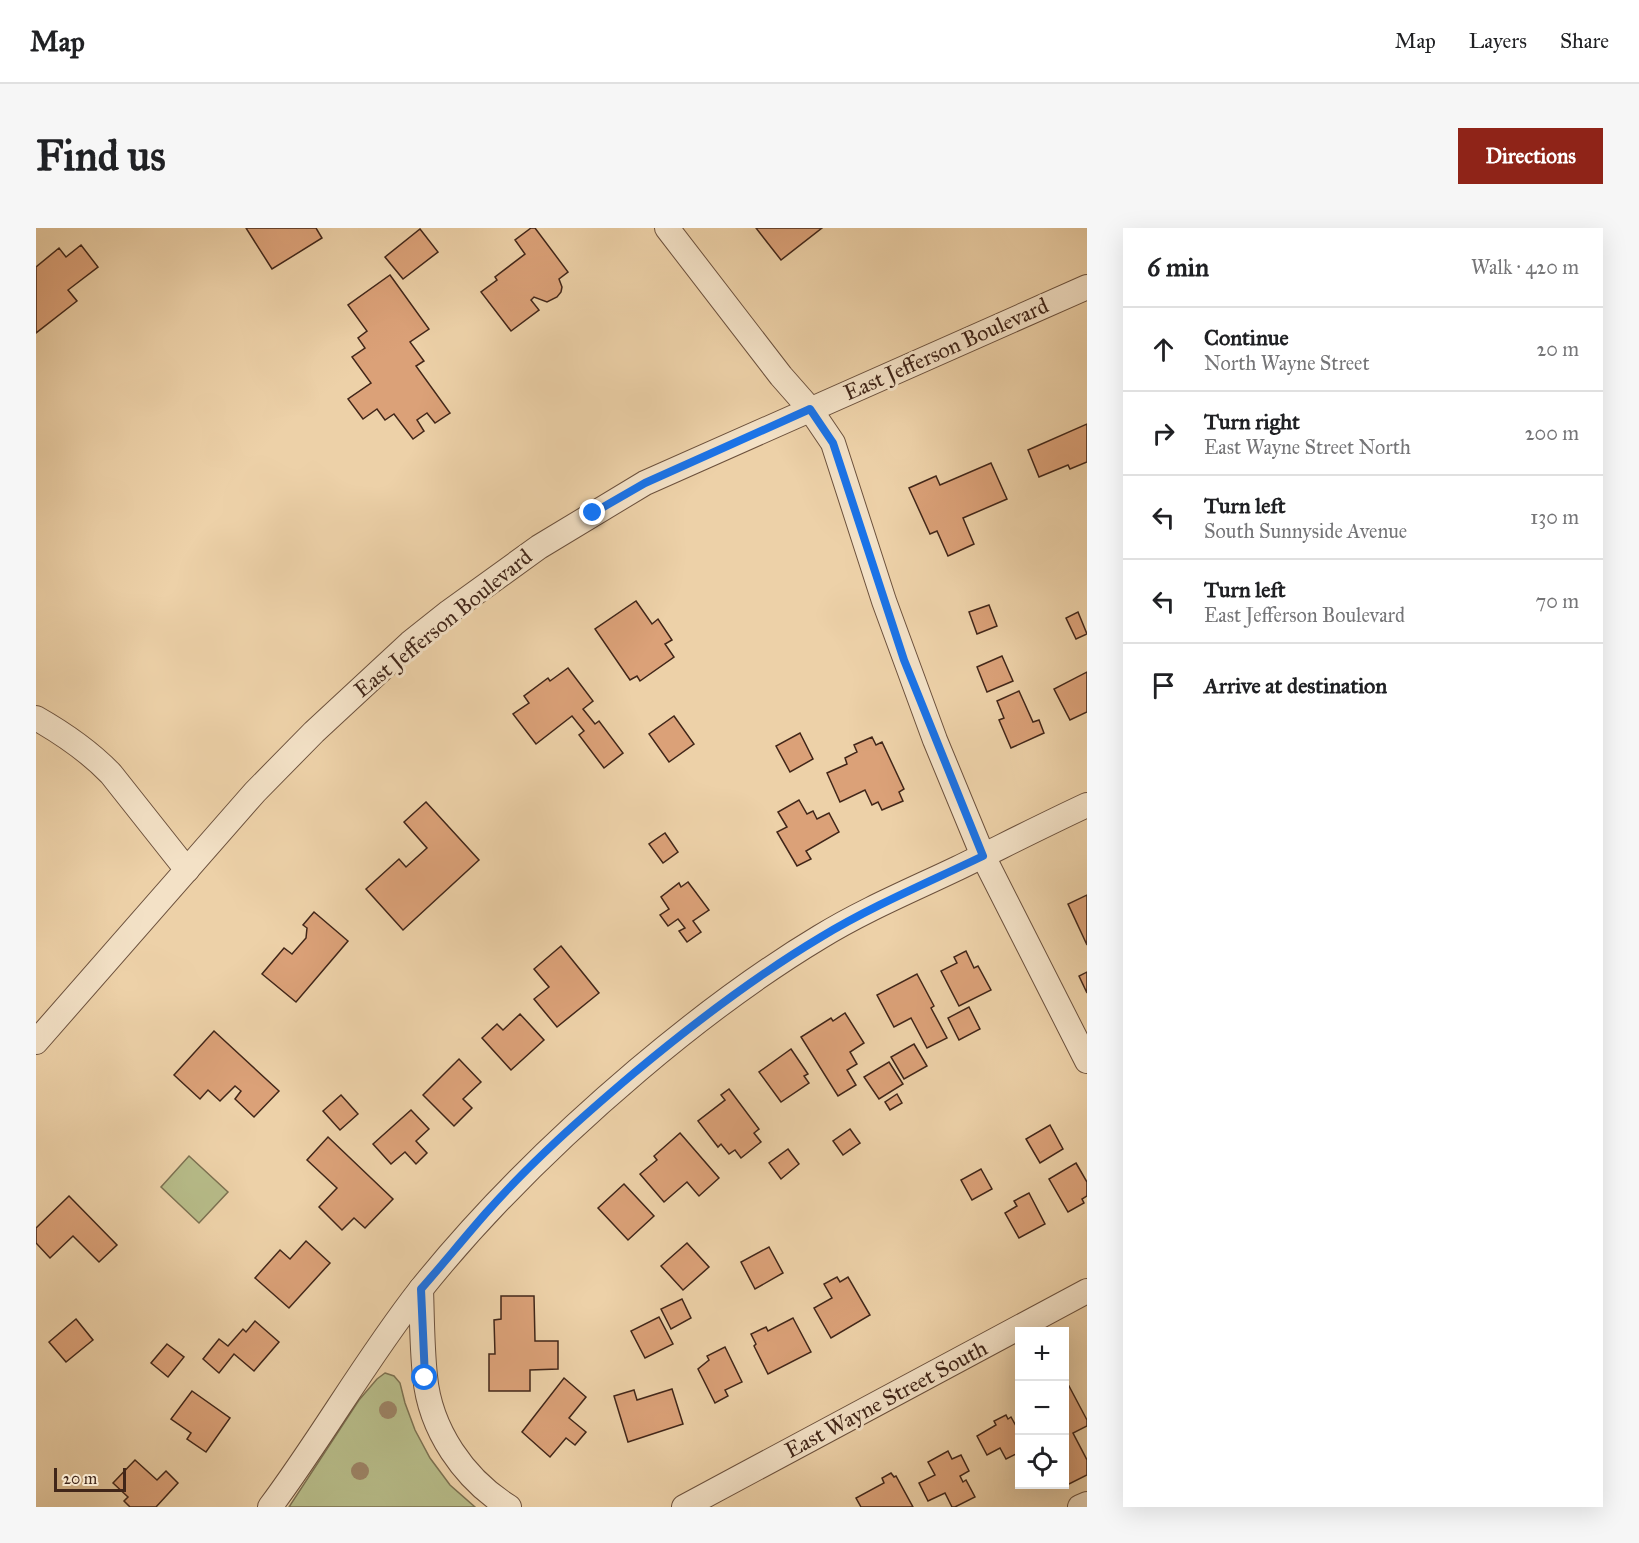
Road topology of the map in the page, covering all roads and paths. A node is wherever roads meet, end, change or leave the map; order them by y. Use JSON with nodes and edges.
{"nodes":[{"id":1,"x":667,"y":228,"type":"edge"},
{"id":2,"x":1087,"y":287,"type":"edge"},
{"id":3,"x":810,"y":409,"type":"junction"},
{"id":4,"x":36,"y":718,"type":"edge"},
{"id":5,"x":1087,"y":804,"type":"edge"},
{"id":6,"x":983,"y":856,"type":"junction"},
{"id":7,"x":187,"y":870,"type":"junction"},
{"id":8,"x":36,"y":1042,"type":"edge"},
{"id":9,"x":1087,"y":1061,"type":"edge"},
{"id":10,"x":421,"y":1289,"type":"junction"},
{"id":11,"x":1087,"y":1291,"type":"edge"},
{"id":12,"x":1087,"y":1504,"type":"edge"},
{"id":13,"x":270,"y":1507,"type":"edge"},
{"id":14,"x":508,"y":1507,"type":"edge"},
{"id":15,"x":684,"y":1507,"type":"edge"},
{"id":16,"x":1080,"y":1507,"type":"edge"}],
"edges":[{"from":1,"to":3,"type":"street"},
{"from":2,"to":3,"type":"street","name":"East Jefferson Boulevard"},
{"from":3,"to":6,"type":"street"},
{"from":3,"to":7,"type":"street","name":"East Jefferson Boulevard"},
{"from":4,"to":7,"type":"street"},
{"from":5,"to":6,"type":"street"},
{"from":6,"to":9,"type":"street"},
{"from":6,"to":10,"type":"street"},
{"from":7,"to":8,"type":"street","name":"East Jefferson Boulevard"},
{"from":10,"to":13,"type":"street"},
{"from":10,"to":14,"type":"street"},
{"from":11,"to":15,"type":"street","name":"East Wayne Street South"},
{"from":12,"to":16,"type":"street"}]}
